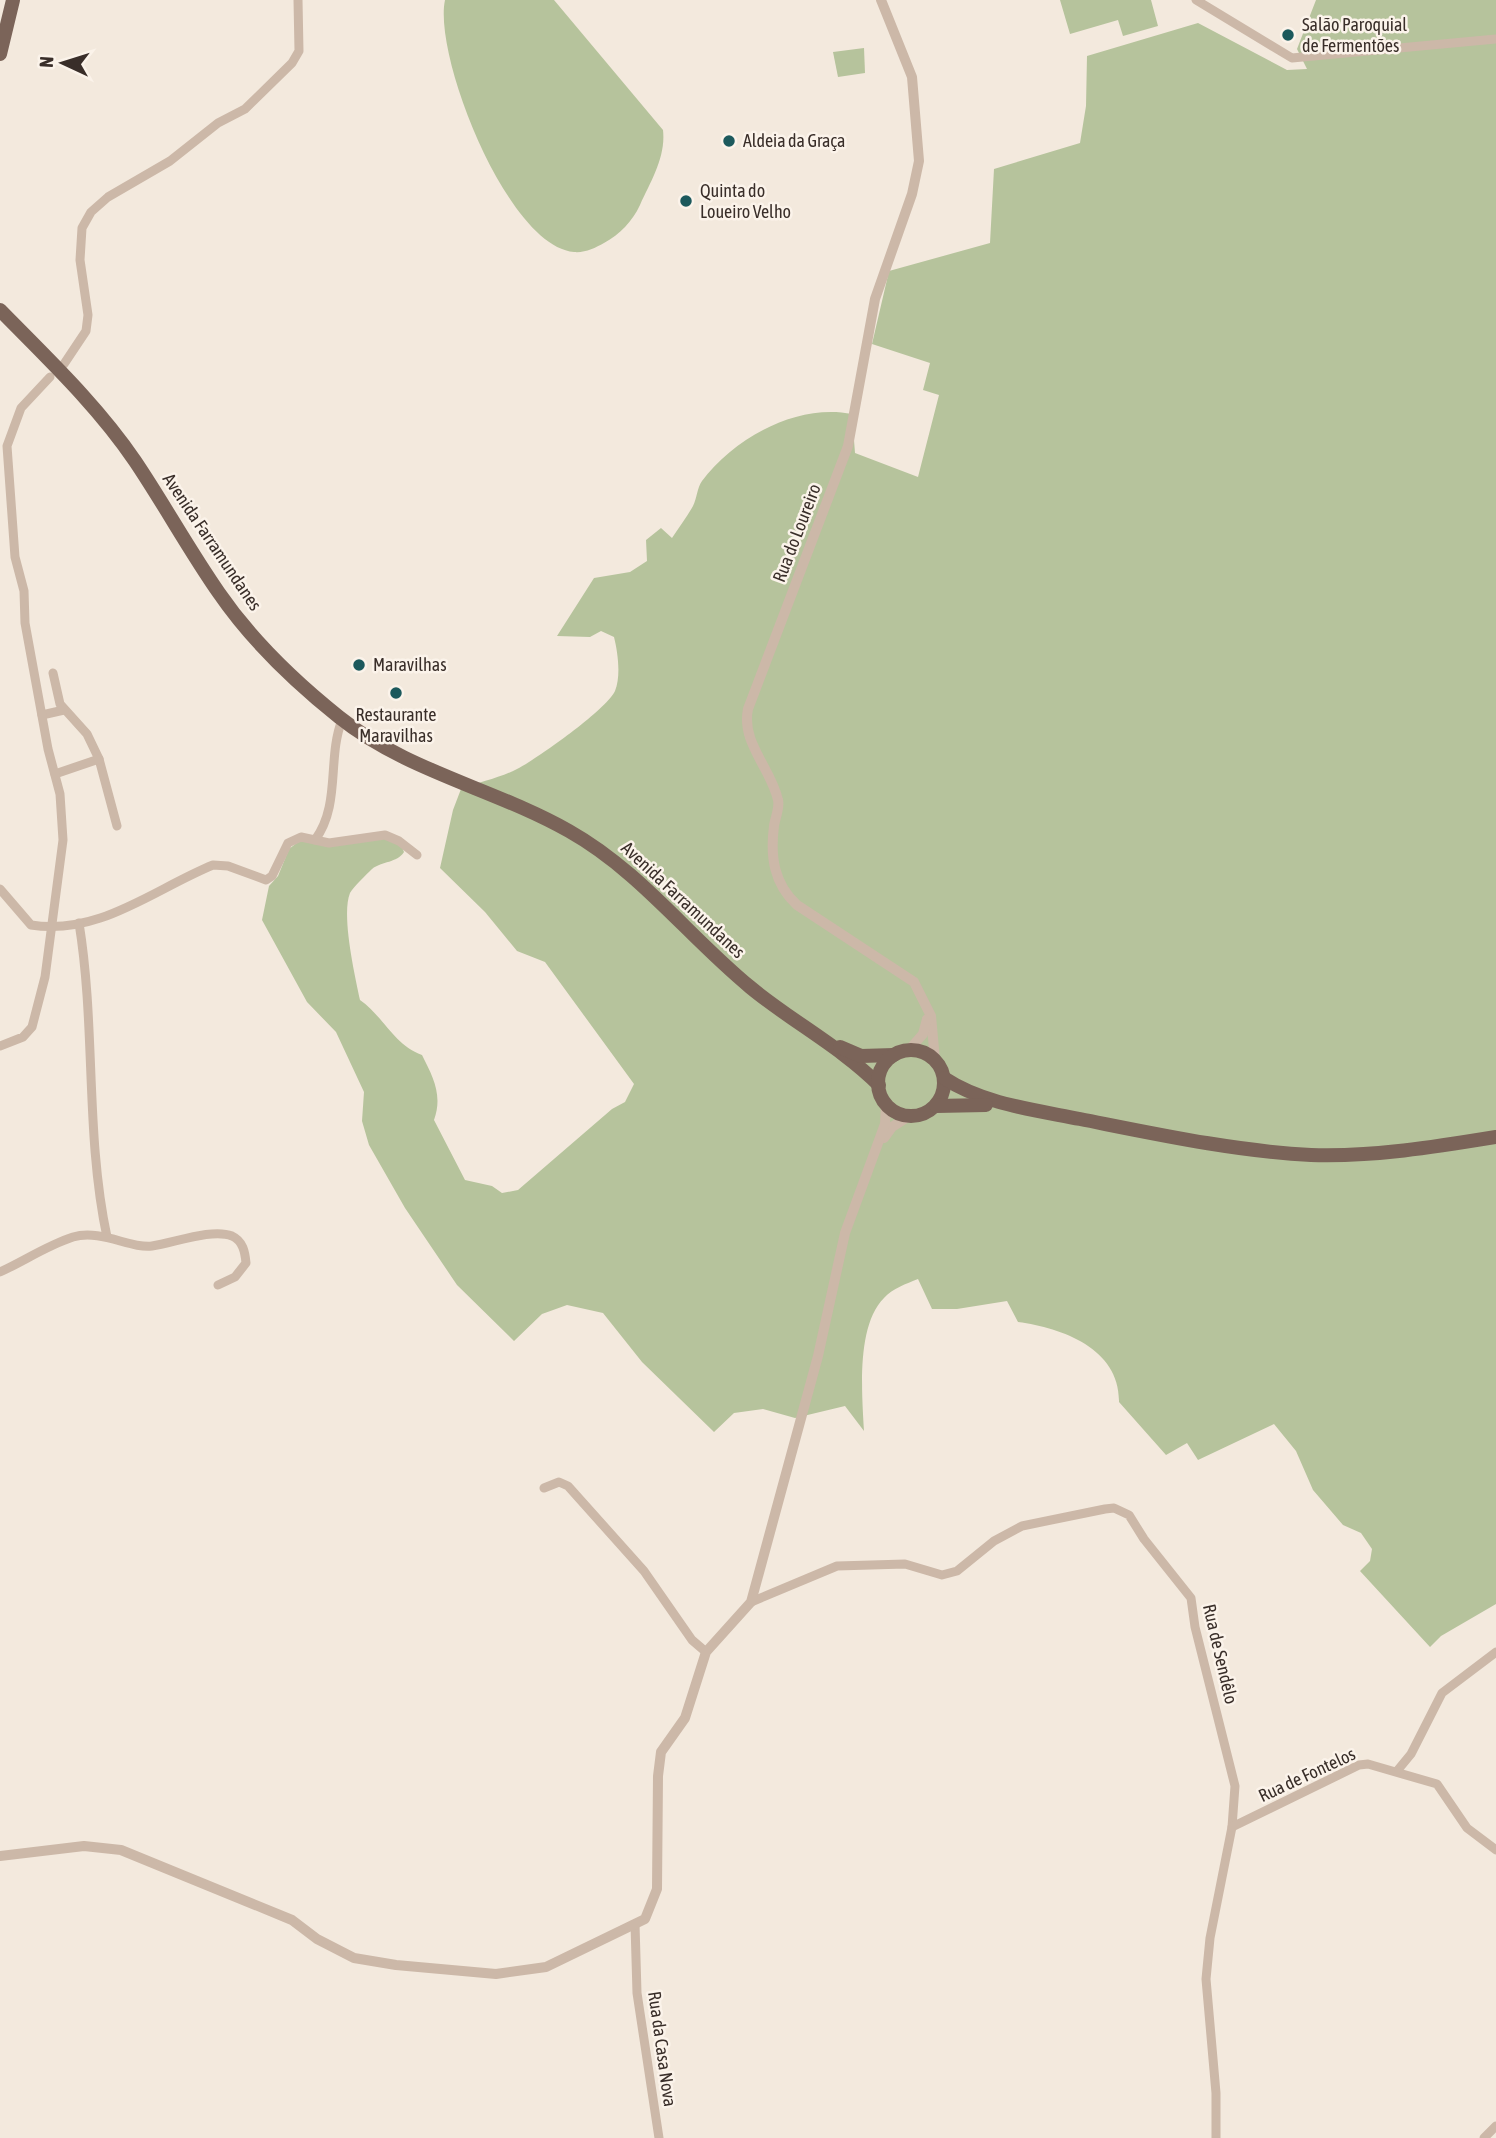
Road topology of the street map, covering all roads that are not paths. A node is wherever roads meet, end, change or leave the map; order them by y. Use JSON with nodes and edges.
{"nodes":[{"id":1,"x":13,"y":0,"type":"edge"},
{"id":2,"x":298,"y":0,"type":"edge"},
{"id":3,"x":881,"y":0,"type":"edge"},
{"id":4,"x":1196,"y":0,"type":"edge"},
{"id":5,"x":1496,"y":39,"type":"edge"},
{"id":6,"x":0,"y":54,"type":"edge"},
{"id":7,"x":0,"y":310,"type":"edge"},
{"id":8,"x":64,"y":364,"type":"dead end"},
{"id":9,"x":50,"y":377,"type":"dead end"},
{"id":10,"x":53,"y":673,"type":"dead end"},
{"id":11,"x":64,"y":710,"type":"junction"},
{"id":12,"x":42,"y":715,"type":"junction"},
{"id":13,"x":342,"y":720,"type":"junction"},
{"id":14,"x":99,"y":759,"type":"junction"},
{"id":15,"x":55,"y":774,"type":"junction"},
{"id":16,"x":117,"y":826,"type":"dead end"},
{"id":17,"x":315,"y":840,"type":"junction"},
{"id":18,"x":417,"y":855,"type":"dead end"},
{"id":19,"x":0,"y":890,"type":"edge"},
{"id":20,"x":79,"y":923,"type":"junction"},
{"id":21,"x":53,"y":925,"type":"junction"},
{"id":22,"x":928,"y":1006,"type":"junction"},
{"id":23,"x":819,"y":1039,"type":"junction"},
{"id":24,"x":0,"y":1046,"type":"edge"},
{"id":25,"x":909,"y":1050,"type":"junction"},
{"id":26,"x":894,"y":1055,"type":"junction"},
{"id":27,"x":935,"y":1060,"type":"junction"},
{"id":28,"x":944,"y":1078,"type":"junction"},
{"id":29,"x":879,"y":1085,"type":"junction"},
{"id":30,"x":886,"y":1104,"type":"junction"},
{"id":31,"x":936,"y":1105,"type":"junction"},
{"id":32,"x":1038,"y":1111,"type":"junction"},
{"id":33,"x":909,"y":1116,"type":"junction"},
{"id":34,"x":1496,"y":1137,"type":"edge"},
{"id":35,"x":877,"y":1149,"type":"junction"},
{"id":36,"x":107,"y":1237,"type":"junction"},
{"id":37,"x":0,"y":1272,"type":"edge"},
{"id":38,"x":219,"y":1285,"type":"dead end"},
{"id":39,"x":544,"y":1488,"type":"dead end"},
{"id":40,"x":751,"y":1602,"type":"junction"},
{"id":41,"x":706,"y":1652,"type":"junction"},
{"id":42,"x":1496,"y":1652,"type":"edge"},
{"id":43,"x":1397,"y":1771,"type":"junction"},
{"id":44,"x":1231,"y":1828,"type":"junction"},
{"id":45,"x":1496,"y":1850,"type":"edge"},
{"id":46,"x":0,"y":1856,"type":"edge"},
{"id":47,"x":635,"y":1924,"type":"junction"},
{"id":48,"x":1496,"y":2126,"type":"edge"},
{"id":49,"x":659,"y":2138,"type":"edge"},
{"id":50,"x":1216,"y":2138,"type":"edge"},
{"id":51,"x":1484,"y":2138,"type":"edge"}],
"edges":[{"from":1,"to":6,"type":"main road"},
{"from":2,"to":8,"type":"street"},
{"from":3,"to":22,"type":"street","name":"Rua do Loureiro"},
{"from":4,"to":5,"type":"street"},
{"from":7,"to":13,"type":"main road","name":"Avenida Farramundanes"},
{"from":9,"to":12,"type":"street"},
{"from":10,"to":11,"type":"street"},
{"from":11,"to":12,"type":"street"},
{"from":11,"to":14,"type":"street"},
{"from":12,"to":15,"type":"street"},
{"from":13,"to":17,"type":"street"},
{"from":13,"to":23,"type":"main road","name":"Avenida Farramundanes"},
{"from":14,"to":15,"type":"street"},
{"from":14,"to":16,"type":"street"},
{"from":15,"to":21,"type":"street"},
{"from":17,"to":18,"type":"street"},
{"from":17,"to":20,"type":"street"},
{"from":19,"to":21,"type":"street"},
{"from":20,"to":21,"type":"street"},
{"from":20,"to":36,"type":"street"},
{"from":21,"to":24,"type":"street"},
{"from":22,"to":25,"type":"street"},
{"from":22,"to":27,"type":"street","name":"Rua do Loureiro"},
{"from":23,"to":26,"type":"main road"},
{"from":23,"to":29,"type":"main road"},
{"from":25,"to":26,"type":"main road"},
{"from":25,"to":27,"type":"main road"},
{"from":26,"to":29,"type":"main road"},
{"from":27,"to":28,"type":"main road"},
{"from":28,"to":31,"type":"main road"},
{"from":28,"to":32,"type":"main road"},
{"from":29,"to":30,"type":"main road"},
{"from":30,"to":33,"type":"main road"},
{"from":30,"to":35,"type":"street"},
{"from":31,"to":32,"type":"main road"},
{"from":31,"to":33,"type":"main road"},
{"from":32,"to":34,"type":"main road"},
{"from":33,"to":35,"type":"street"},
{"from":35,"to":40,"type":"street"},
{"from":36,"to":37,"type":"street"},
{"from":36,"to":38,"type":"street"},
{"from":39,"to":41,"type":"street"},
{"from":40,"to":41,"type":"street"},
{"from":40,"to":44,"type":"street","name":"Rua de Sendêlo"},
{"from":41,"to":47,"type":"street"},
{"from":42,"to":43,"type":"street"},
{"from":43,"to":44,"type":"street","name":"Rua de Fontelos"},
{"from":43,"to":45,"type":"street","name":"Rua de Fontelos"},
{"from":44,"to":50,"type":"street","name":"Rua de Sendêlo"},
{"from":46,"to":47,"type":"street"},
{"from":47,"to":49,"type":"street","name":"Rua da Casa Nova"},
{"from":48,"to":51,"type":"street"}]}
